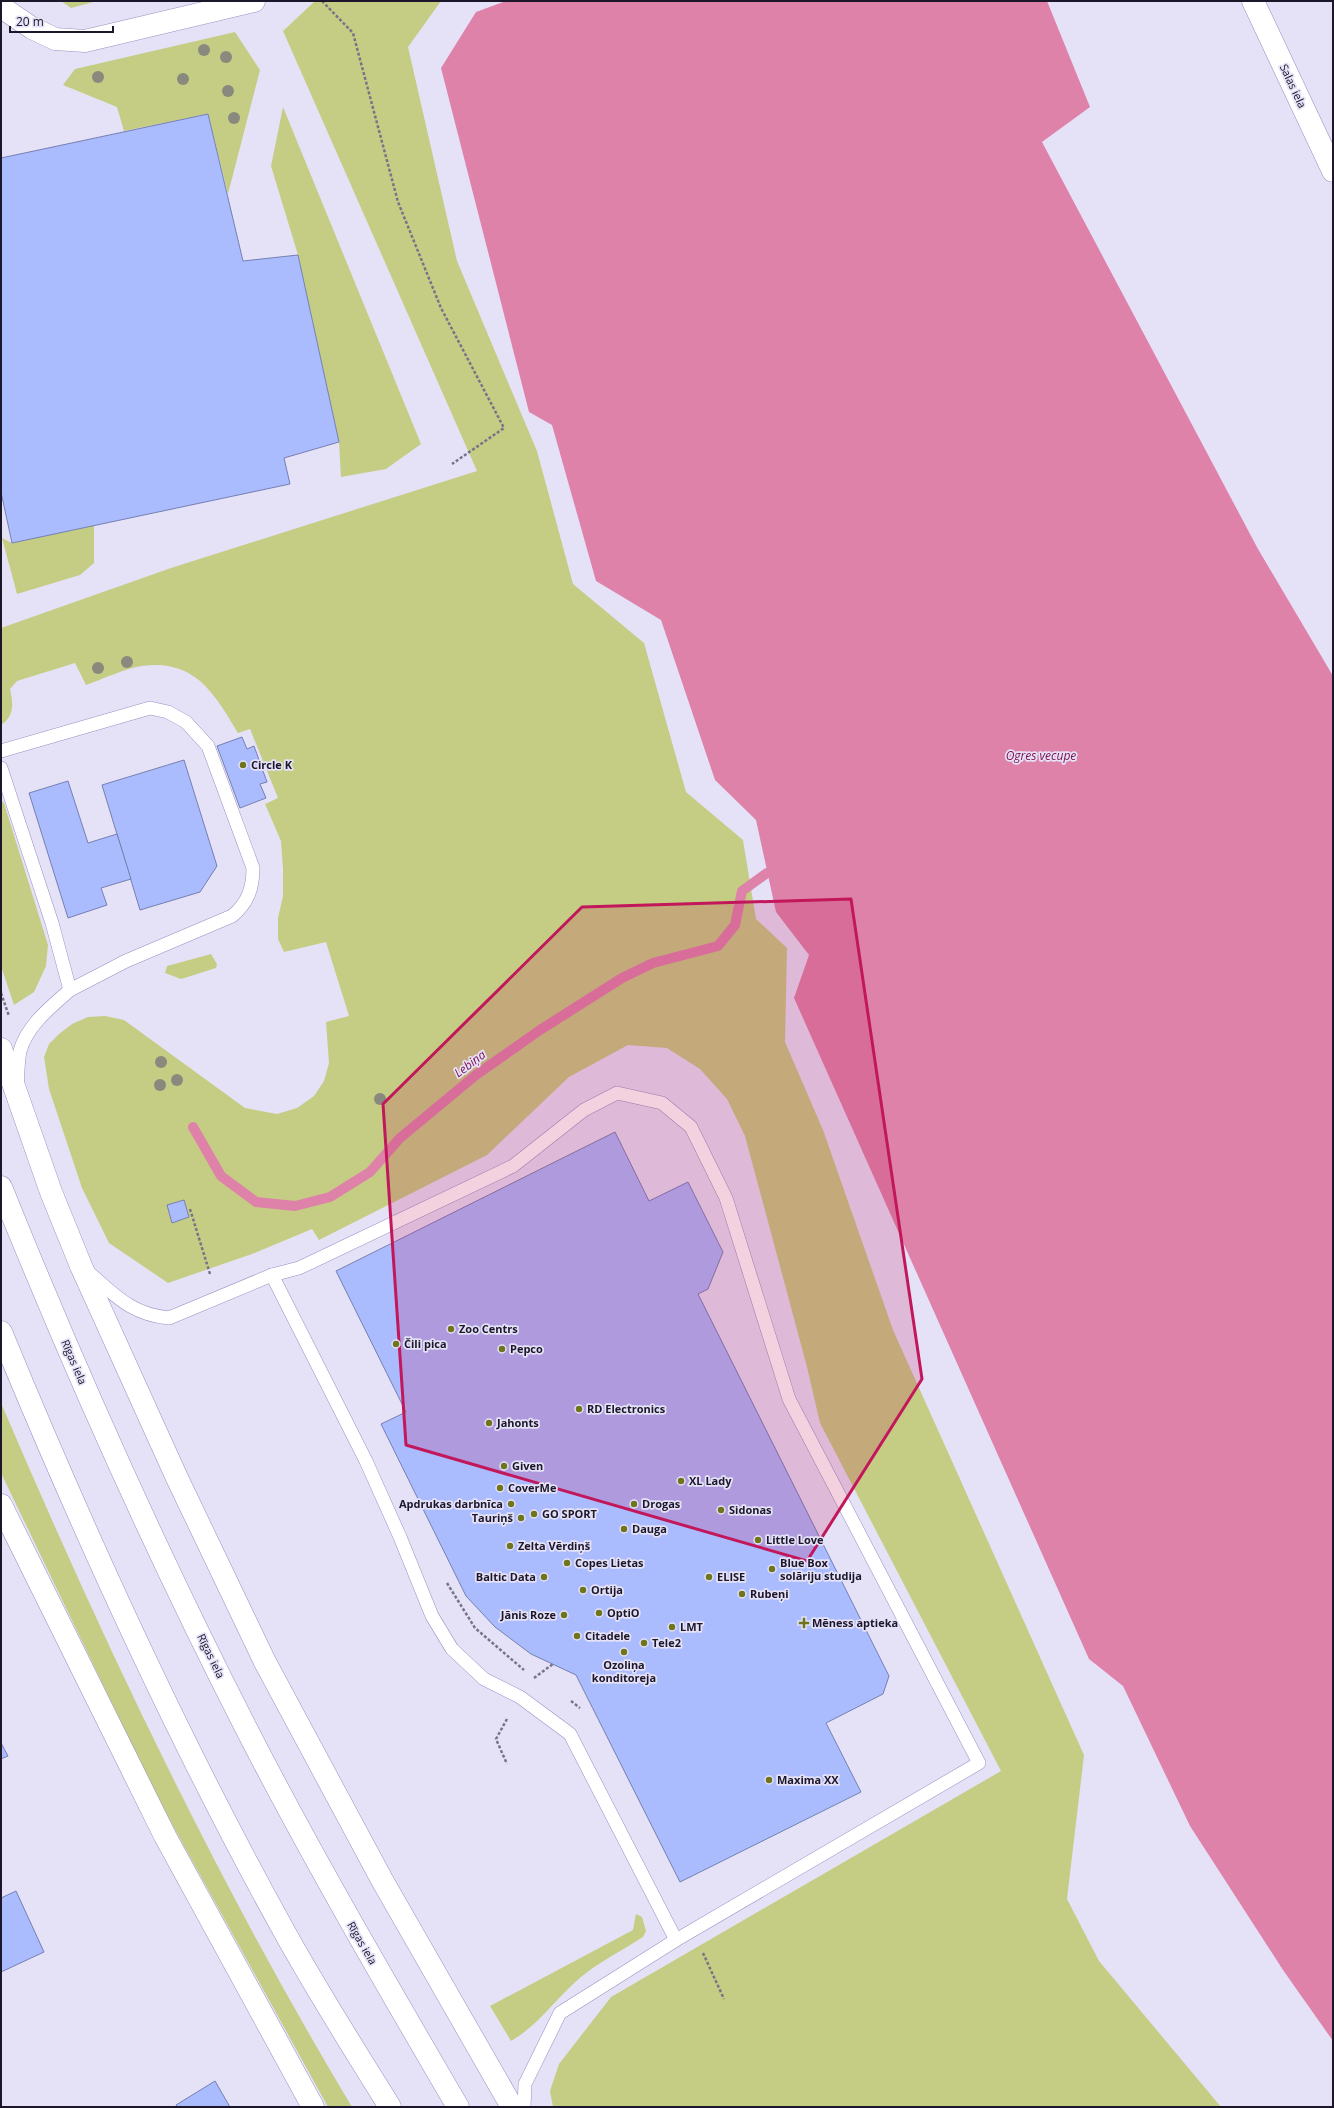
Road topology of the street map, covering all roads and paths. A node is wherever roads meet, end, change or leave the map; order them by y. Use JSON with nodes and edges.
{"nodes":[{"id":1,"x":322,"y":1,"type":"edge"},
{"id":2,"x":1253,"y":1,"type":"edge"},
{"id":3,"x":252,"y":2,"type":"edge"},
{"id":4,"x":1,"y":7,"type":"edge"},
{"id":5,"x":1333,"y":171,"type":"edge"},
{"id":6,"x":452,"y":464,"type":"dead end"},
{"id":7,"x":1,"y":751,"type":"edge"},
{"id":8,"x":1,"y":768,"type":"edge"},
{"id":9,"x":70,"y":990,"type":"junction"},
{"id":10,"x":1,"y":1049,"type":"edge"},
{"id":11,"x":17,"y":1093,"type":"junction"},
{"id":12,"x":1,"y":1187,"type":"edge"},
{"id":13,"x":190,"y":1209,"type":"dead end"},
{"id":14,"x":81,"y":1266,"type":"junction"},
{"id":15,"x":272,"y":1275,"type":"junction"},
{"id":16,"x":212,"y":1280,"type":"dead end"},
{"id":17,"x":1,"y":1332,"type":"edge"},
{"id":18,"x":1,"y":1505,"type":"edge"},
{"id":19,"x":676,"y":1940,"type":"junction"},
{"id":20,"x":702,"y":1952,"type":"dead end"},
{"id":21,"x":724,"y":1999,"type":"dead end"},
{"id":22,"x":312,"y":2107,"type":"edge"},
{"id":23,"x":390,"y":2107,"type":"edge"},
{"id":24,"x":458,"y":2107,"type":"edge"},
{"id":25,"x":512,"y":2107,"type":"edge"},
{"id":26,"x":524,"y":2107,"type":"edge"}],
"edges":[{"from":1,"to":6,"type":"path"},
{"from":2,"to":5,"type":"main road","name":"Salas iela"},
{"from":3,"to":4,"type":"main road"},
{"from":7,"to":9,"type":"lane"},
{"from":8,"to":9,"type":"lane"},
{"from":9,"to":11,"type":"lane"},
{"from":10,"to":11,"type":"main road"},
{"from":11,"to":14,"type":"main road"},
{"from":12,"to":24,"type":"main road","name":"Rīgas iela"},
{"from":13,"to":16,"type":"path"},
{"from":14,"to":15,"type":"lane"},
{"from":14,"to":25,"type":"main road"},
{"from":15,"to":19,"type":"lane"},
{"from":15,"to":19,"type":"lane"},
{"from":17,"to":23,"type":"main road"},
{"from":18,"to":22,"type":"main road"},
{"from":19,"to":26,"type":"lane"},
{"from":20,"to":21,"type":"path"}]}
